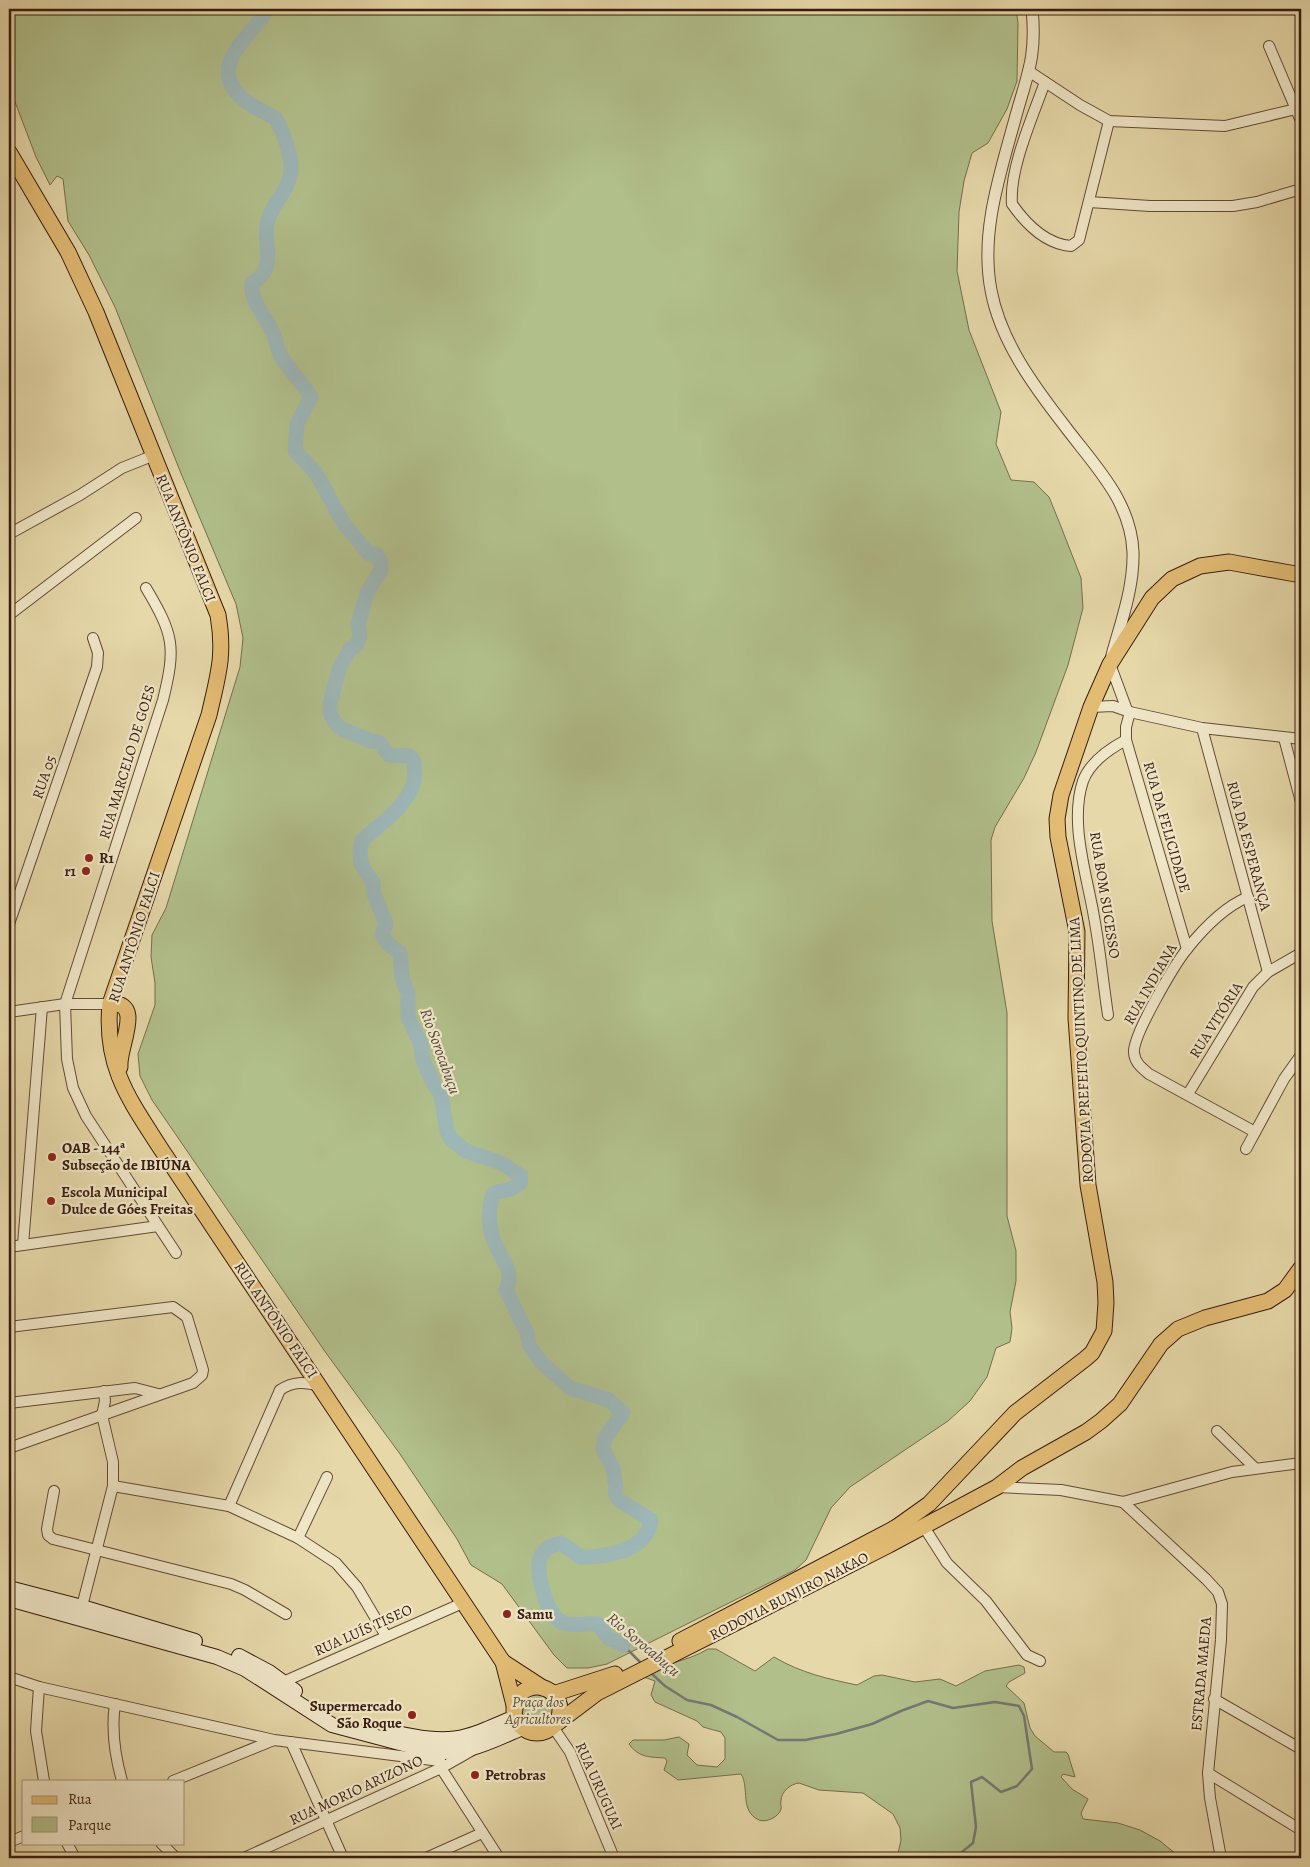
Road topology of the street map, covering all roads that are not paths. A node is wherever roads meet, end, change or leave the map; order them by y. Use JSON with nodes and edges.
{"nodes":[{"id":1,"x":1032,"y":9,"type":"edge"},
{"id":2,"x":1269,"y":46,"type":"dead end"},
{"id":3,"x":1030,"y":72,"type":"junction"},
{"id":4,"x":1045,"y":82,"type":"junction"},
{"id":5,"x":1296,"y":108,"type":"junction"},
{"id":6,"x":1109,"y":121,"type":"junction"},
{"id":7,"x":1301,"y":121,"type":"edge"},
{"id":8,"x":9,"y":152,"type":"edge"},
{"id":9,"x":1301,"y":189,"type":"edge"},
{"id":10,"x":1089,"y":202,"type":"junction"},
{"id":11,"x":152,"y":456,"type":"junction"},
{"id":12,"x":136,"y":518,"type":"dead end"},
{"id":13,"x":9,"y":534,"type":"edge"},
{"id":14,"x":1301,"y":575,"type":"edge"},
{"id":15,"x":146,"y":588,"type":"dead end"},
{"id":16,"x":9,"y":615,"type":"edge"},
{"id":17,"x":93,"y":638,"type":"dead end"},
{"id":18,"x":1110,"y":664,"type":"junction"},
{"id":19,"x":1090,"y":707,"type":"junction"},
{"id":20,"x":1128,"y":711,"type":"junction"},
{"id":21,"x":1202,"y":728,"type":"junction"},
{"id":22,"x":1284,"y":738,"type":"junction"},
{"id":23,"x":1301,"y":739,"type":"edge"},
{"id":24,"x":1126,"y":740,"type":"junction"},
{"id":25,"x":1301,"y":802,"type":"edge"},
{"id":26,"x":1248,"y":897,"type":"junction"},
{"id":27,"x":9,"y":924,"type":"edge"},
{"id":28,"x":1186,"y":949,"type":"junction"},
{"id":29,"x":1301,"y":953,"type":"edge"},
{"id":30,"x":1268,"y":972,"type":"junction"},
{"id":31,"x":65,"y":1004,"type":"junction"},
{"id":32,"x":110,"y":1004,"type":"junction"},
{"id":33,"x":42,"y":1007,"type":"junction"},
{"id":34,"x":9,"y":1012,"type":"edge"},
{"id":35,"x":1108,"y":1015,"type":"dead end"},
{"id":36,"x":1301,"y":1054,"type":"edge"},
{"id":37,"x":1188,"y":1094,"type":"junction"},
{"id":38,"x":1255,"y":1132,"type":"junction"},
{"id":39,"x":1246,"y":1149,"type":"dead end"},
{"id":40,"x":158,"y":1226,"type":"junction"},
{"id":41,"x":23,"y":1245,"type":"junction"},
{"id":42,"x":9,"y":1247,"type":"edge"},
{"id":43,"x":176,"y":1254,"type":"dead end"},
{"id":44,"x":1301,"y":1268,"type":"edge"},
{"id":45,"x":9,"y":1327,"type":"edge"},
{"id":46,"x":321,"y":1387,"type":"junction"},
{"id":47,"x":104,"y":1391,"type":"junction"},
{"id":48,"x":158,"y":1394,"type":"junction"},
{"id":49,"x":9,"y":1403,"type":"edge"},
{"id":50,"x":102,"y":1415,"type":"junction"},
{"id":51,"x":1217,"y":1431,"type":"dead end"},
{"id":52,"x":9,"y":1448,"type":"edge"},
{"id":53,"x":1301,"y":1463,"type":"edge"},
{"id":54,"x":1022,"y":1468,"type":"junction"},
{"id":55,"x":1255,"y":1468,"type":"junction"},
{"id":56,"x":959,"y":1472,"type":"junction"},
{"id":57,"x":327,"y":1477,"type":"dead end"},
{"id":58,"x":113,"y":1486,"type":"junction"},
{"id":59,"x":998,"y":1487,"type":"junction"},
{"id":60,"x":54,"y":1491,"type":"dead end"},
{"id":61,"x":1124,"y":1502,"type":"junction"},
{"id":62,"x":229,"y":1506,"type":"junction"},
{"id":63,"x":939,"y":1507,"type":"junction"},
{"id":64,"x":924,"y":1527,"type":"junction"},
{"id":65,"x":891,"y":1531,"type":"junction"},
{"id":66,"x":298,"y":1538,"type":"junction"},
{"id":67,"x":97,"y":1550,"type":"junction"},
{"id":68,"x":865,"y":1557,"type":"junction"},
{"id":69,"x":9,"y":1588,"type":"edge"},
{"id":70,"x":9,"y":1599,"type":"edge"},
{"id":71,"x":465,"y":1602,"type":"junction"},
{"id":72,"x":80,"y":1613,"type":"junction"},
{"id":73,"x":286,"y":1614,"type":"dead end"},
{"id":74,"x":386,"y":1636,"type":"junction"},
{"id":75,"x":1040,"y":1661,"type":"dead end"},
{"id":76,"x":503,"y":1662,"type":"junction"},
{"id":77,"x":9,"y":1677,"type":"edge"},
{"id":78,"x":280,"y":1686,"type":"junction"},
{"id":79,"x":39,"y":1687,"type":"junction"},
{"id":80,"x":548,"y":1691,"type":"junction"},
{"id":81,"x":1214,"y":1699,"type":"junction"},
{"id":82,"x":115,"y":1704,"type":"junction"},
{"id":83,"x":518,"y":1718,"type":"junction"},
{"id":84,"x":554,"y":1726,"type":"junction"},
{"id":85,"x":274,"y":1740,"type":"junction"},
{"id":86,"x":448,"y":1741,"type":"junction"},
{"id":87,"x":291,"y":1742,"type":"junction"},
{"id":88,"x":1301,"y":1750,"type":"edge"},
{"id":89,"x":424,"y":1755,"type":"junction"},
{"id":90,"x":441,"y":1761,"type":"junction"},
{"id":91,"x":1208,"y":1773,"type":"junction"},
{"id":92,"x":44,"y":1780,"type":"edge"},
{"id":93,"x":122,"y":1780,"type":"edge"},
{"id":94,"x":175,"y":1780,"type":"edge"},
{"id":95,"x":326,"y":1821,"type":"junction"},
{"id":96,"x":1301,"y":1830,"type":"edge"},
{"id":97,"x":482,"y":1832,"type":"junction"},
{"id":98,"x":22,"y":1837,"type":"edge"},
{"id":99,"x":9,"y":1842,"type":"edge"},
{"id":100,"x":68,"y":1844,"type":"edge"},
{"id":101,"x":163,"y":1844,"type":"edge"},
{"id":102,"x":75,"y":1858,"type":"edge"},
{"id":103,"x":176,"y":1858,"type":"edge"},
{"id":104,"x":244,"y":1858,"type":"edge"},
{"id":105,"x":343,"y":1858,"type":"edge"},
{"id":106,"x":426,"y":1858,"type":"edge"},
{"id":107,"x":499,"y":1858,"type":"edge"},
{"id":108,"x":614,"y":1858,"type":"edge"},
{"id":109,"x":1221,"y":1858,"type":"edge"}],
"edges":[{"from":1,"to":3,"type":"street"},
{"from":2,"to":5,"type":"street"},
{"from":3,"to":4,"type":"street"},
{"from":3,"to":18,"type":"street"},
{"from":4,"to":6,"type":"street"},
{"from":4,"to":10,"type":"street"},
{"from":5,"to":6,"type":"street"},
{"from":5,"to":7,"type":"street"},
{"from":6,"to":10,"type":"street"},
{"from":8,"to":11,"type":"main road","name":"RUA ANTÔNIO FALCI"},
{"from":9,"to":10,"type":"street"},
{"from":11,"to":13,"type":"street"},
{"from":11,"to":32,"type":"main road","name":"RUA ANTÔNIO FALCI"},
{"from":12,"to":16,"type":"street"},
{"from":14,"to":18,"type":"main road","name":"RODOVIA PREFEITO QUINTINO DE LIMA"},
{"from":15,"to":31,"type":"street","name":"RUA MARCELO DE GOES"},
{"from":17,"to":27,"type":"street","name":"RUA 05"},
{"from":18,"to":19,"type":"main road","name":"RODOVIA PREFEITO QUINTINO DE LIMA"},
{"from":18,"to":20,"type":"street"},
{"from":19,"to":20,"type":"street"},
{"from":19,"to":56,"type":"main road","name":"RODOVIA PREFEITO QUINTINO DE LIMA"},
{"from":20,"to":21,"type":"street"},
{"from":20,"to":24,"type":"street","name":"RUA DA FELICIDADE"},
{"from":21,"to":22,"type":"street"},
{"from":21,"to":26,"type":"street","name":"RUA DA ESPERANÇA"},
{"from":22,"to":23,"type":"street"},
{"from":22,"to":25,"type":"street"},
{"from":24,"to":28,"type":"street","name":"RUA DA FELICIDADE"},
{"from":24,"to":35,"type":"street","name":"RUA BOM SUCESSO"},
{"from":26,"to":28,"type":"street","name":"RUA INDIANA"},
{"from":26,"to":30,"type":"street","name":"RUA DA ESPERANÇA"},
{"from":28,"to":37,"type":"street","name":"RUA INDIANA"},
{"from":29,"to":30,"type":"street","name":"RUA VITÓRIA"},
{"from":30,"to":37,"type":"street","name":"RUA VITÓRIA"},
{"from":31,"to":32,"type":"street"},
{"from":31,"to":33,"type":"street"},
{"from":31,"to":40,"type":"street","name":"RUA MARCELO DE GOES"},
{"from":32,"to":46,"type":"main road","name":"RUA ANTÔNIO FALCI"},
{"from":33,"to":34,"type":"street"},
{"from":33,"to":41,"type":"street"},
{"from":36,"to":38,"type":"street"},
{"from":37,"to":38,"type":"street"},
{"from":38,"to":39,"type":"street"},
{"from":40,"to":41,"type":"street"},
{"from":40,"to":43,"type":"street","name":"RUA MARCELO DE GOES"},
{"from":41,"to":42,"type":"street"},
{"from":44,"to":54,"type":"main road","name":"RODOVIA BUNJIRO NAKAO"},
{"from":45,"to":48,"type":"street"},
{"from":46,"to":62,"type":"street"},
{"from":46,"to":71,"type":"main road","name":"RUA ANTÔNIO FALCI"},
{"from":47,"to":48,"type":"street"},
{"from":47,"to":49,"type":"street"},
{"from":47,"to":50,"type":"street"},
{"from":48,"to":50,"type":"street"},
{"from":50,"to":52,"type":"street"},
{"from":50,"to":58,"type":"street"},
{"from":51,"to":55,"type":"street"},
{"from":53,"to":55,"type":"street"},
{"from":54,"to":59,"type":"main road","name":"RODOVIA BUNJIRO NAKAO"},
{"from":54,"to":63,"type":"main road","name":"RODOVIA BUNJIRO NAKAO"},
{"from":55,"to":61,"type":"street"},
{"from":56,"to":63,"type":"main road"},
{"from":56,"to":65,"type":"main road","name":"RODOVIA PREFEITO QUINTINO DE LIMA"},
{"from":57,"to":66,"type":"street"},
{"from":58,"to":62,"type":"street"},
{"from":58,"to":67,"type":"street"},
{"from":59,"to":61,"type":"street"},
{"from":59,"to":64,"type":"main road","name":"RODOVIA BUNJIRO NAKAO"},
{"from":60,"to":67,"type":"street"},
{"from":61,"to":81,"type":"street","name":"ESTRADA MAEDA"},
{"from":62,"to":66,"type":"street"},
{"from":63,"to":65,"type":"main road","name":"RODOVIA BUNJIRO NAKAO"},
{"from":63,"to":68,"type":"main road"},
{"from":64,"to":68,"type":"main road","name":"RODOVIA BUNJIRO NAKAO"},
{"from":64,"to":75,"type":"street"},
{"from":65,"to":80,"type":"main road","name":"RODOVIA BUNJIRO NAKAO"},
{"from":66,"to":74,"type":"street"},
{"from":67,"to":72,"type":"street"},
{"from":67,"to":73,"type":"street"},
{"from":68,"to":84,"type":"main road","name":"RODOVIA BUNJIRO NAKAO"},
{"from":69,"to":72,"type":"main road"},
{"from":70,"to":72,"type":"main road"},
{"from":71,"to":74,"type":"street","name":"RUA LUÍS TISEO"},
{"from":71,"to":76,"type":"main road","name":"RUA ANTÔNIO FALCI"},
{"from":72,"to":78,"type":"main road"},
{"from":74,"to":78,"type":"street","name":"RUA LUÍS TISEO"},
{"from":76,"to":80,"type":"main road","name":"RUA ANTÔNIO FALCI"},
{"from":76,"to":83,"type":"main road","name":"RUA ANTÔNIO FALCI"},
{"from":77,"to":79,"type":"street"},
{"from":78,"to":86,"type":"main road"},
{"from":78,"to":89,"type":"main road"},
{"from":79,"to":82,"type":"street"},
{"from":79,"to":92,"type":"street"},
{"from":80,"to":83,"type":"main road"},
{"from":80,"to":84,"type":"main road"},
{"from":81,"to":88,"type":"street"},
{"from":81,"to":91,"type":"street","name":"ESTRADA MAEDA"},
{"from":82,"to":85,"type":"street"},
{"from":82,"to":93,"type":"street"},
{"from":83,"to":84,"type":"main road"},
{"from":83,"to":86,"type":"main road"},
{"from":83,"to":90,"type":"main road"},
{"from":84,"to":108,"type":"street","name":"RUA URUGUAI"},
{"from":85,"to":87,"type":"street"},
{"from":85,"to":94,"type":"street"},
{"from":86,"to":90,"type":"street"},
{"from":87,"to":89,"type":"street"},
{"from":87,"to":95,"type":"street"},
{"from":89,"to":90,"type":"main road"},
{"from":90,"to":95,"type":"street","name":"RUA MORIO ARIZONO"},
{"from":90,"to":97,"type":"street"},
{"from":91,"to":96,"type":"street"},
{"from":91,"to":109,"type":"street","name":"ESTRADA MAEDA"},
{"from":95,"to":104,"type":"street","name":"RUA MORIO ARIZONO"},
{"from":95,"to":105,"type":"street"},
{"from":97,"to":106,"type":"street"},
{"from":97,"to":107,"type":"street"},
{"from":98,"to":99,"type":"street"},
{"from":100,"to":102,"type":"street"},
{"from":101,"to":103,"type":"street"}]}
